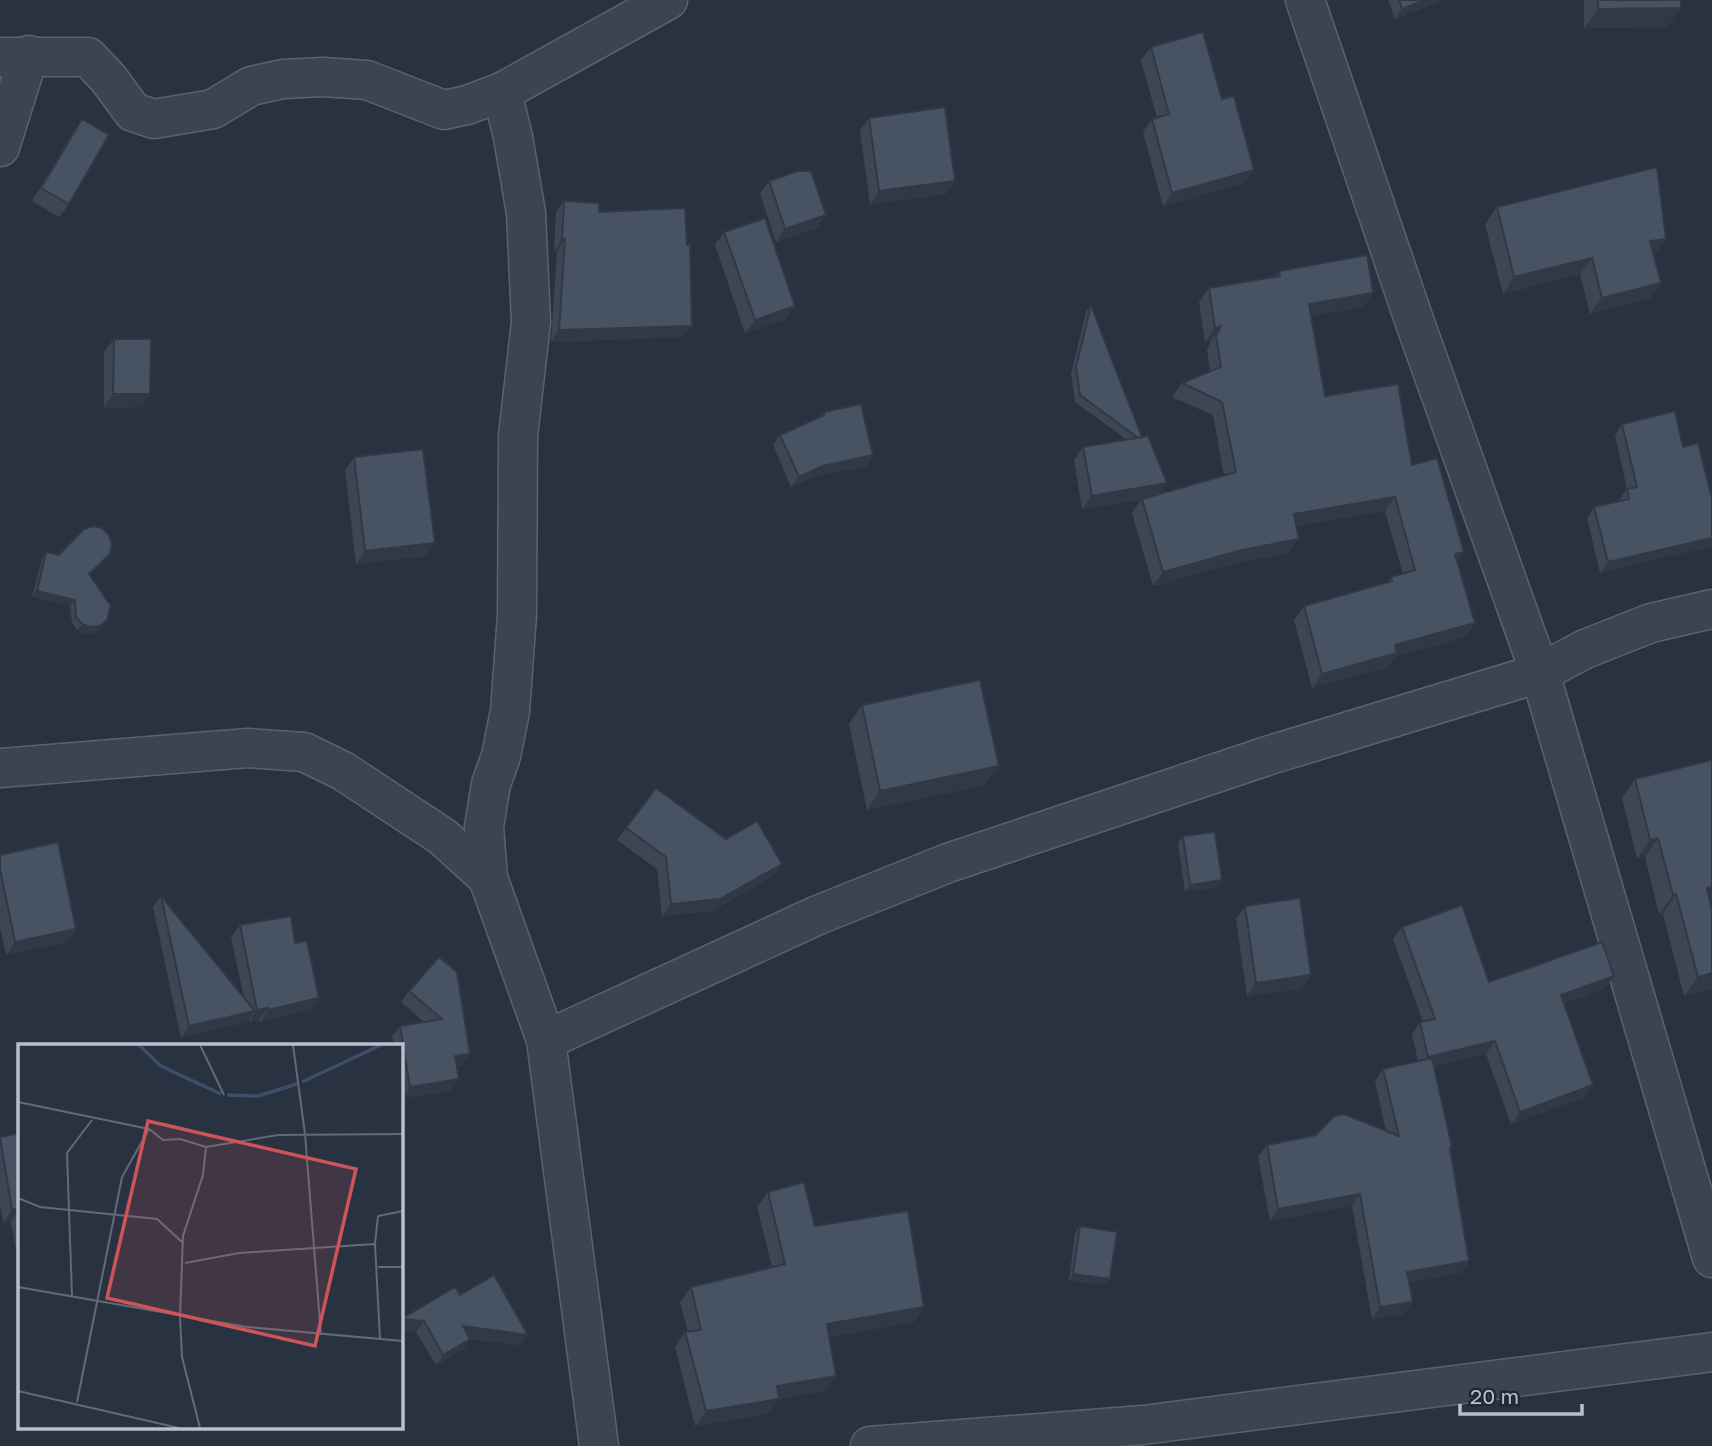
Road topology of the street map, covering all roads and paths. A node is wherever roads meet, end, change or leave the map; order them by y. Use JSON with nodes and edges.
{"nodes":[{"id":1,"x":668,"y":0,"type":"edge"},
{"id":2,"x":1306,"y":0,"type":"edge"},
{"id":3,"x":14,"y":56,"type":"edge"},
{"id":4,"x":502,"y":92,"type":"junction"},
{"id":5,"x":0,"y":147,"type":"edge"},
{"id":6,"x":1712,"y":609,"type":"edge"},
{"id":7,"x":1540,"y":673,"type":"junction"},
{"id":8,"x":0,"y":768,"type":"edge"},
{"id":9,"x":488,"y":878,"type":"junction"},
{"id":10,"x":547,"y":1040,"type":"junction"},
{"id":11,"x":1712,"y":1258,"type":"edge"},
{"id":12,"x":1712,"y":1352,"type":"edge"},
{"id":13,"x":599,"y":1446,"type":"edge"},
{"id":14,"x":870,"y":1446,"type":"edge"}],
"edges":[{"from":1,"to":4,"type":"street"},
{"from":2,"to":7,"type":"street"},
{"from":3,"to":4,"type":"street"},
{"from":3,"to":5,"type":"street"},
{"from":4,"to":9,"type":"street"},
{"from":6,"to":7,"type":"street"},
{"from":7,"to":10,"type":"street"},
{"from":7,"to":11,"type":"street"},
{"from":8,"to":9,"type":"street"},
{"from":9,"to":10,"type":"street"},
{"from":10,"to":13,"type":"street"},
{"from":12,"to":14,"type":"street"}]}
